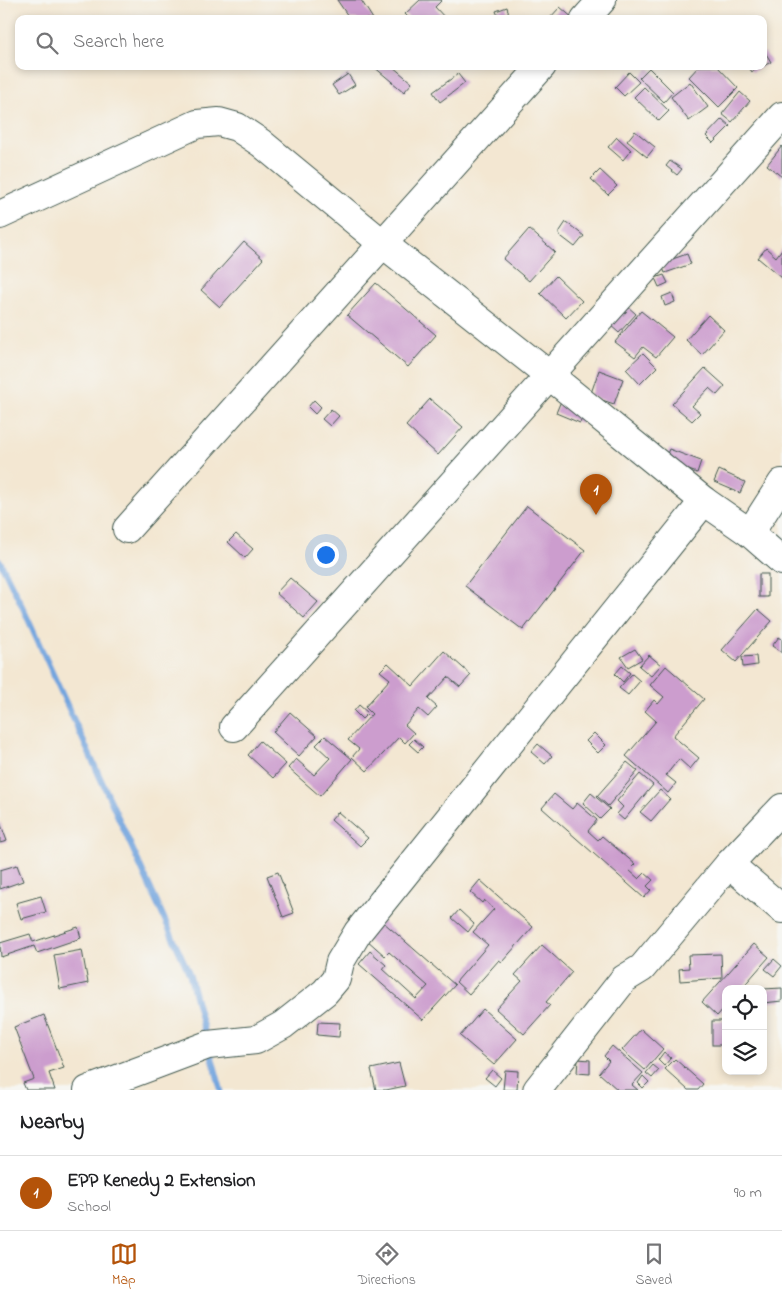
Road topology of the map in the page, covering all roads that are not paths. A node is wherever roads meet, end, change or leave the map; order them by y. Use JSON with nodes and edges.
{"nodes":[{"id":1,"x":602,"y":0,"type":"edge"},
{"id":2,"x":589,"y":15,"type":"edge"},
{"id":3,"x":538,"y":70,"type":"edge"},
{"id":4,"x":782,"y":116,"type":"edge"},
{"id":5,"x":0,"y":215,"type":"edge"},
{"id":6,"x":382,"y":243,"type":"junction"},
{"id":7,"x":549,"y":375,"type":"junction"},
{"id":8,"x":782,"y":483,"type":"edge"},
{"id":9,"x":704,"y":501,"type":"junction"},
{"id":10,"x":127,"y":529,"type":"dead end"},
{"id":11,"x":750,"y":533,"type":"junction"},
{"id":12,"x":782,"y":561,"type":"edge"},
{"id":13,"x":234,"y":727,"type":"dead end"},
{"id":14,"x":782,"y":808,"type":"edge"},
{"id":15,"x":729,"y":864,"type":"junction"},
{"id":16,"x":782,"y":909,"type":"edge"},
{"id":17,"x":88,"y":1090,"type":"edge"},
{"id":18,"x":537,"y":1090,"type":"edge"}],
"edges":[{"from":1,"to":2,"type":"street"},
{"from":3,"to":6,"type":"street"},
{"from":4,"to":7,"type":"street"},
{"from":5,"to":6,"type":"street"},
{"from":6,"to":7,"type":"street"},
{"from":6,"to":10,"type":"street"},
{"from":7,"to":9,"type":"street"},
{"from":7,"to":13,"type":"street"},
{"from":8,"to":11,"type":"street"},
{"from":9,"to":11,"type":"street"},
{"from":9,"to":17,"type":"street"},
{"from":11,"to":12,"type":"street"},
{"from":14,"to":15,"type":"street"},
{"from":15,"to":16,"type":"street"},
{"from":15,"to":18,"type":"street"}]}
